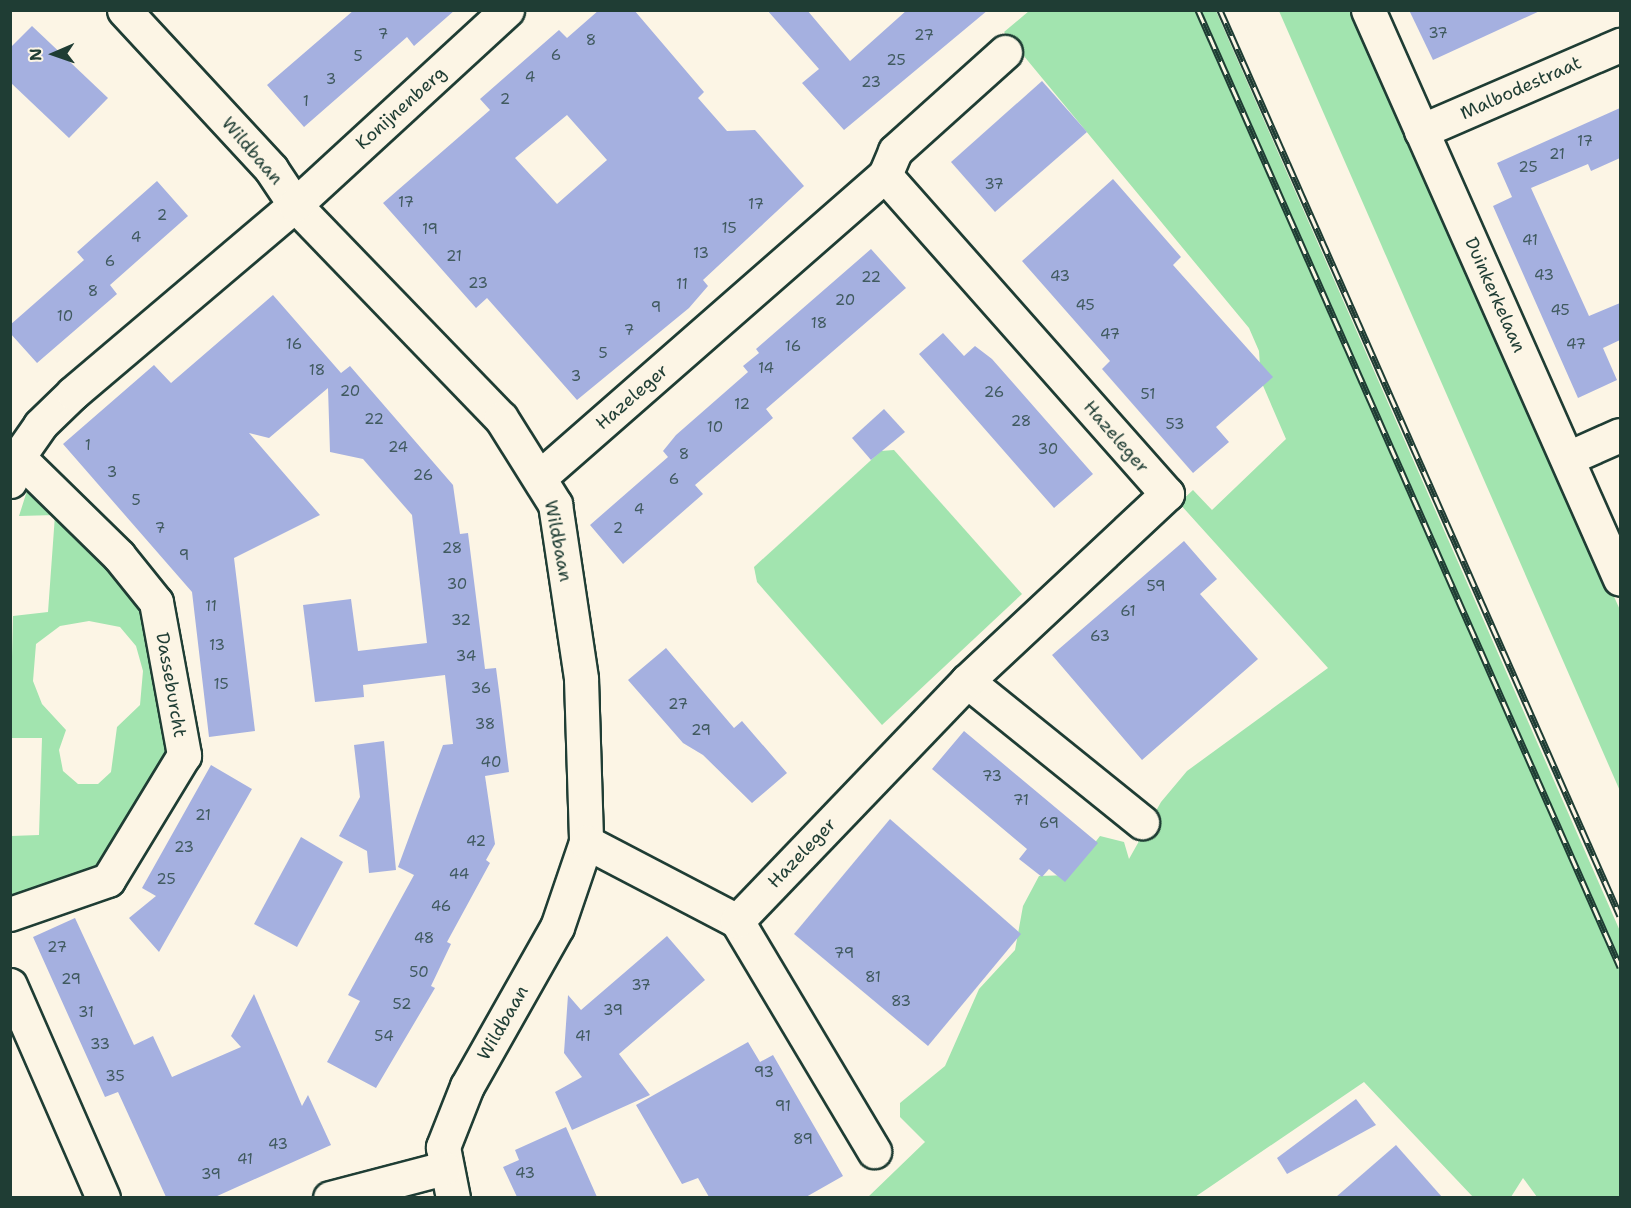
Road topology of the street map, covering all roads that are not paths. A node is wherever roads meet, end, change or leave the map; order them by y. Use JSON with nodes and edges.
{"nodes":[{"id":1,"x":124,"y":10,"type":"edge"},
{"id":2,"x":507,"y":10,"type":"edge"},
{"id":3,"x":1368,"y":10,"type":"edge"},
{"id":4,"x":1620,"y":45,"type":"edge"},
{"id":5,"x":1005,"y":52,"type":"dead end"},
{"id":6,"x":1421,"y":131,"type":"junction"},
{"id":7,"x":885,"y":175,"type":"junction"},
{"id":8,"x":295,"y":205,"type":"junction"},
{"id":9,"x":1620,"y":435,"type":"edge"},
{"id":10,"x":1568,"y":458,"type":"junction"},
{"id":11,"x":13,"y":465,"type":"edge"},
{"id":12,"x":542,"y":476,"type":"junction"},
{"id":13,"x":1620,"y":579,"type":"edge"},
{"id":14,"x":967,"y":681,"type":"junction"},
{"id":15,"x":1142,"y":822,"type":"dead end"},
{"id":16,"x":586,"y":843,"type":"junction"},
{"id":17,"x":10,"y":914,"type":"edge"},
{"id":18,"x":736,"y":921,"type":"junction"},
{"id":19,"x":10,"y":986,"type":"edge"},
{"id":20,"x":874,"y":1151,"type":"dead end"},
{"id":21,"x":448,"y":1183,"type":"edge"},
{"id":22,"x":103,"y":1197,"type":"edge"},
{"id":23,"x":330,"y":1197,"type":"edge"}],
"edges":[{"from":1,"to":8,"type":"street","name":"Wildbaan"},
{"from":2,"to":8,"type":"street","name":"Konijnenberg"},
{"from":3,"to":6,"type":"street","name":"Duinkerkelaan"},
{"from":4,"to":6,"type":"street","name":"Malbodestraat"},
{"from":5,"to":7,"type":"street","name":"Hazeleger"},
{"from":6,"to":10,"type":"street","name":"Duinkerkelaan"},
{"from":7,"to":12,"type":"street","name":"Hazeleger"},
{"from":7,"to":14,"type":"street","name":"Hazeleger"},
{"from":8,"to":11,"type":"street","name":"Dasseburcht"},
{"from":8,"to":12,"type":"street","name":"Wildbaan"},
{"from":9,"to":10,"type":"street"},
{"from":10,"to":13,"type":"street","name":"Duinkerkelaan"},
{"from":11,"to":17,"type":"street","name":"Dasseburcht"},
{"from":12,"to":16,"type":"street","name":"Wildbaan"},
{"from":14,"to":15,"type":"street"},
{"from":14,"to":18,"type":"street","name":"Hazeleger"},
{"from":16,"to":18,"type":"street"},
{"from":16,"to":21,"type":"street","name":"Wildbaan"},
{"from":18,"to":20,"type":"street"},
{"from":19,"to":22,"type":"street"},
{"from":21,"to":23,"type":"street"}]}
